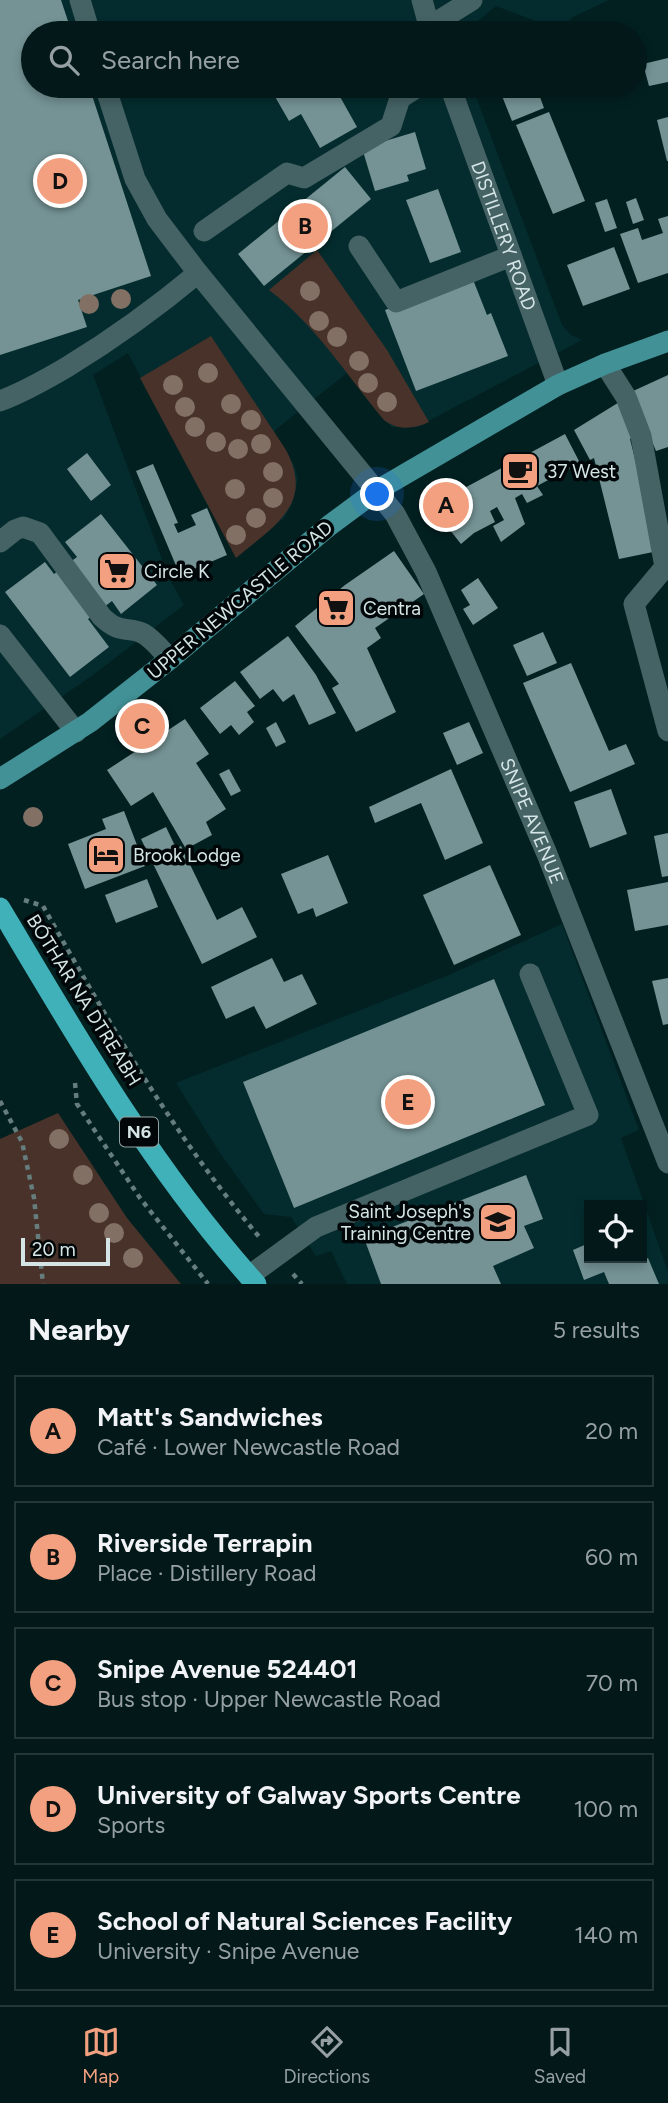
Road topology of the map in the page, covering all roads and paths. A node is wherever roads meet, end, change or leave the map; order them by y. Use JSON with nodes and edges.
{"nodes":[{"id":1,"x":80,"y":0,"type":"edge"},
{"id":2,"x":422,"y":0,"type":"edge"},
{"id":3,"x":472,"y":0,"type":"edge"},
{"id":4,"x":86,"y":21,"type":"edge"},
{"id":5,"x":425,"y":21,"type":"edge"},
{"id":6,"x":441,"y":21,"type":"edge"},
{"id":7,"x":109,"y":98,"type":"edge"},
{"id":8,"x":400,"y":98,"type":"edge"},
{"id":9,"x":454,"y":98,"type":"edge"},
{"id":10,"x":204,"y":231,"type":"dead end"},
{"id":11,"x":359,"y":246,"type":"dead end"},
{"id":12,"x":511,"y":256,"type":"junction"},
{"id":13,"x":198,"y":273,"type":"junction"},
{"id":14,"x":668,"y":341,"type":"edge"},
{"id":15,"x":605,"y":363,"type":"junction"},
{"id":16,"x":558,"y":385,"type":"junction"},
{"id":17,"x":0,"y":401,"type":"edge"},
{"id":18,"x":376,"y":491,"type":"junction"},
{"id":19,"x":0,"y":542,"type":"edge"},
{"id":20,"x":0,"y":635,"type":"edge"},
{"id":21,"x":170,"y":659,"type":"junction"},
{"id":22,"x":668,"y":731,"type":"edge"},
{"id":23,"x":76,"y":732,"type":"junction"},
{"id":24,"x":0,"y":779,"type":"edge"},
{"id":25,"x":22,"y":900,"type":"dead end"},
{"id":26,"x":0,"y":908,"type":"edge"},
{"id":27,"x":530,"y":974,"type":"dead end"},
{"id":28,"x":75,"y":1078,"type":"dead end"},
{"id":29,"x":0,"y":1101,"type":"edge"},
{"id":30,"x":668,"y":1163,"type":"edge"},
{"id":31,"x":275,"y":1255,"type":"junction"},
{"id":32,"x":252,"y":1280,"type":"edge"},
{"id":33,"x":43,"y":1284,"type":"edge"},
{"id":34,"x":208,"y":1284,"type":"edge"},
{"id":35,"x":302,"y":1284,"type":"edge"}],
"edges":[{"from":1,"to":4,"type":"street"},
{"from":2,"to":5,"type":"street"},
{"from":3,"to":6,"type":"street"},
{"from":7,"to":13,"type":"street","name":"SNIPE AVENUE"},
{"from":8,"to":10,"type":"street"},
{"from":9,"to":12,"type":"street","name":"DISTILLERY ROAD"},
{"from":11,"to":12,"type":"street"},
{"from":12,"to":16,"type":"street","name":"DISTILLERY ROAD"},
{"from":13,"to":17,"type":"street"},
{"from":13,"to":18,"type":"street","name":"SNIPE AVENUE"},
{"from":14,"to":15,"type":"main road","name":"UPPER NEWCASTLE ROAD"},
{"from":15,"to":16,"type":"main road","name":"UPPER NEWCASTLE ROAD"},
{"from":15,"to":22,"type":"street"},
{"from":16,"to":18,"type":"main road","name":"UPPER NEWCASTLE ROAD"},
{"from":18,"to":21,"type":"main road","name":"UPPER NEWCASTLE ROAD"},
{"from":18,"to":30,"type":"street","name":"SNIPE AVENUE"},
{"from":19,"to":21,"type":"street"},
{"from":20,"to":23,"type":"street"},
{"from":21,"to":23,"type":"main road","name":"UPPER NEWCASTLE ROAD"},
{"from":23,"to":24,"type":"main road","name":"UPPER NEWCASTLE ROAD"},
{"from":25,"to":31,"type":"path"},
{"from":26,"to":32,"type":"highway","name":"BÓTHAR NA DTREABH","number":"N6"},
{"from":27,"to":31,"type":"street"},
{"from":28,"to":34,"type":"path"},
{"from":29,"to":33,"type":"path"},
{"from":31,"to":32,"type":"street"},
{"from":31,"to":35,"type":"path"}]}
